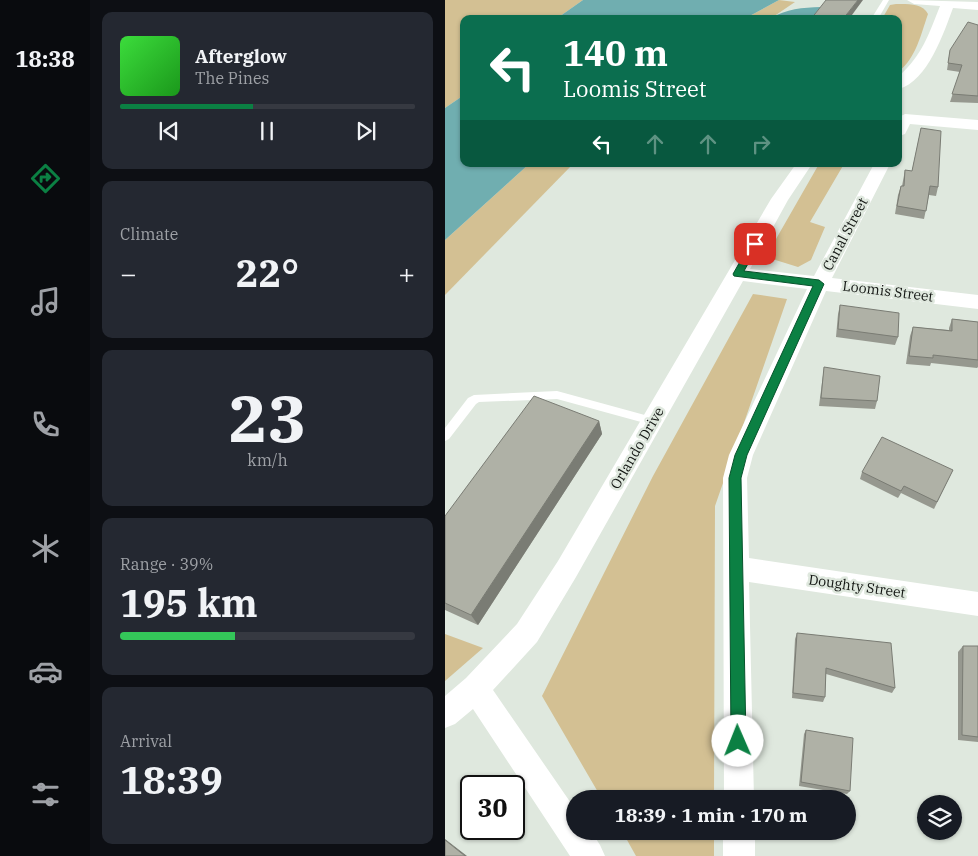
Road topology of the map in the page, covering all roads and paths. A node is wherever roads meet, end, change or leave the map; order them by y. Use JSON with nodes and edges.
{"nodes":[{"id":1,"x":886,"y":0,"type":"edge"},
{"id":2,"x":914,"y":0,"type":"edge"},
{"id":3,"x":948,"y":1,"type":"edge"},
{"id":4,"x":978,"y":6,"type":"edge"},
{"id":5,"x":877,"y":15,"type":"edge"},
{"id":6,"x":902,"y":81,"type":"edge"},
{"id":7,"x":902,"y":125,"type":"edge"},
{"id":8,"x":978,"y":125,"type":"edge"},
{"id":9,"x":803,"y":167,"type":"edge"},
{"id":10,"x":880,"y":167,"type":"edge"},
{"id":11,"x":738,"y":274,"type":"junction"},
{"id":12,"x":819,"y":284,"type":"junction"},
{"id":13,"x":978,"y":302,"type":"edge"},
{"id":14,"x":652,"y":421,"type":"junction"},
{"id":15,"x":445,"y":436,"type":"edge"},
{"id":16,"x":736,"y":568,"type":"junction"},
{"id":17,"x":978,"y":604,"type":"edge"},
{"id":18,"x":476,"y":688,"type":"junction"},
{"id":19,"x":445,"y":714,"type":"edge"},
{"id":20,"x":739,"y":790,"type":"edge"},
{"id":21,"x":739,"y":840,"type":"edge"},
{"id":22,"x":589,"y":856,"type":"edge"},
{"id":23,"x":739,"y":856,"type":"edge"}],
"edges":[{"from":1,"to":5,"type":"lane"},
{"from":2,"to":3,"type":"street"},
{"from":3,"to":4,"type":"street"},
{"from":3,"to":6,"type":"street"},
{"from":7,"to":8,"type":"street"},
{"from":9,"to":11,"type":"street","name":"Orlando Drive"},
{"from":10,"to":12,"type":"street","name":"Canal Street"},
{"from":11,"to":12,"type":"street","name":"Loomis Street"},
{"from":11,"to":14,"type":"street","name":"Orlando Drive"},
{"from":12,"to":13,"type":"street","name":"Loomis Street"},
{"from":12,"to":16,"type":"street","name":"Canal Street"},
{"from":14,"to":15,"type":"lane"},
{"from":14,"to":18,"type":"street","name":"Orlando Drive"},
{"from":16,"to":17,"type":"street","name":"Doughty Street"},
{"from":16,"to":20,"type":"street","name":"Canal Street"},
{"from":18,"to":19,"type":"street","name":"Orlando Drive"},
{"from":18,"to":22,"type":"street"},
{"from":21,"to":23,"type":"street"}]}
